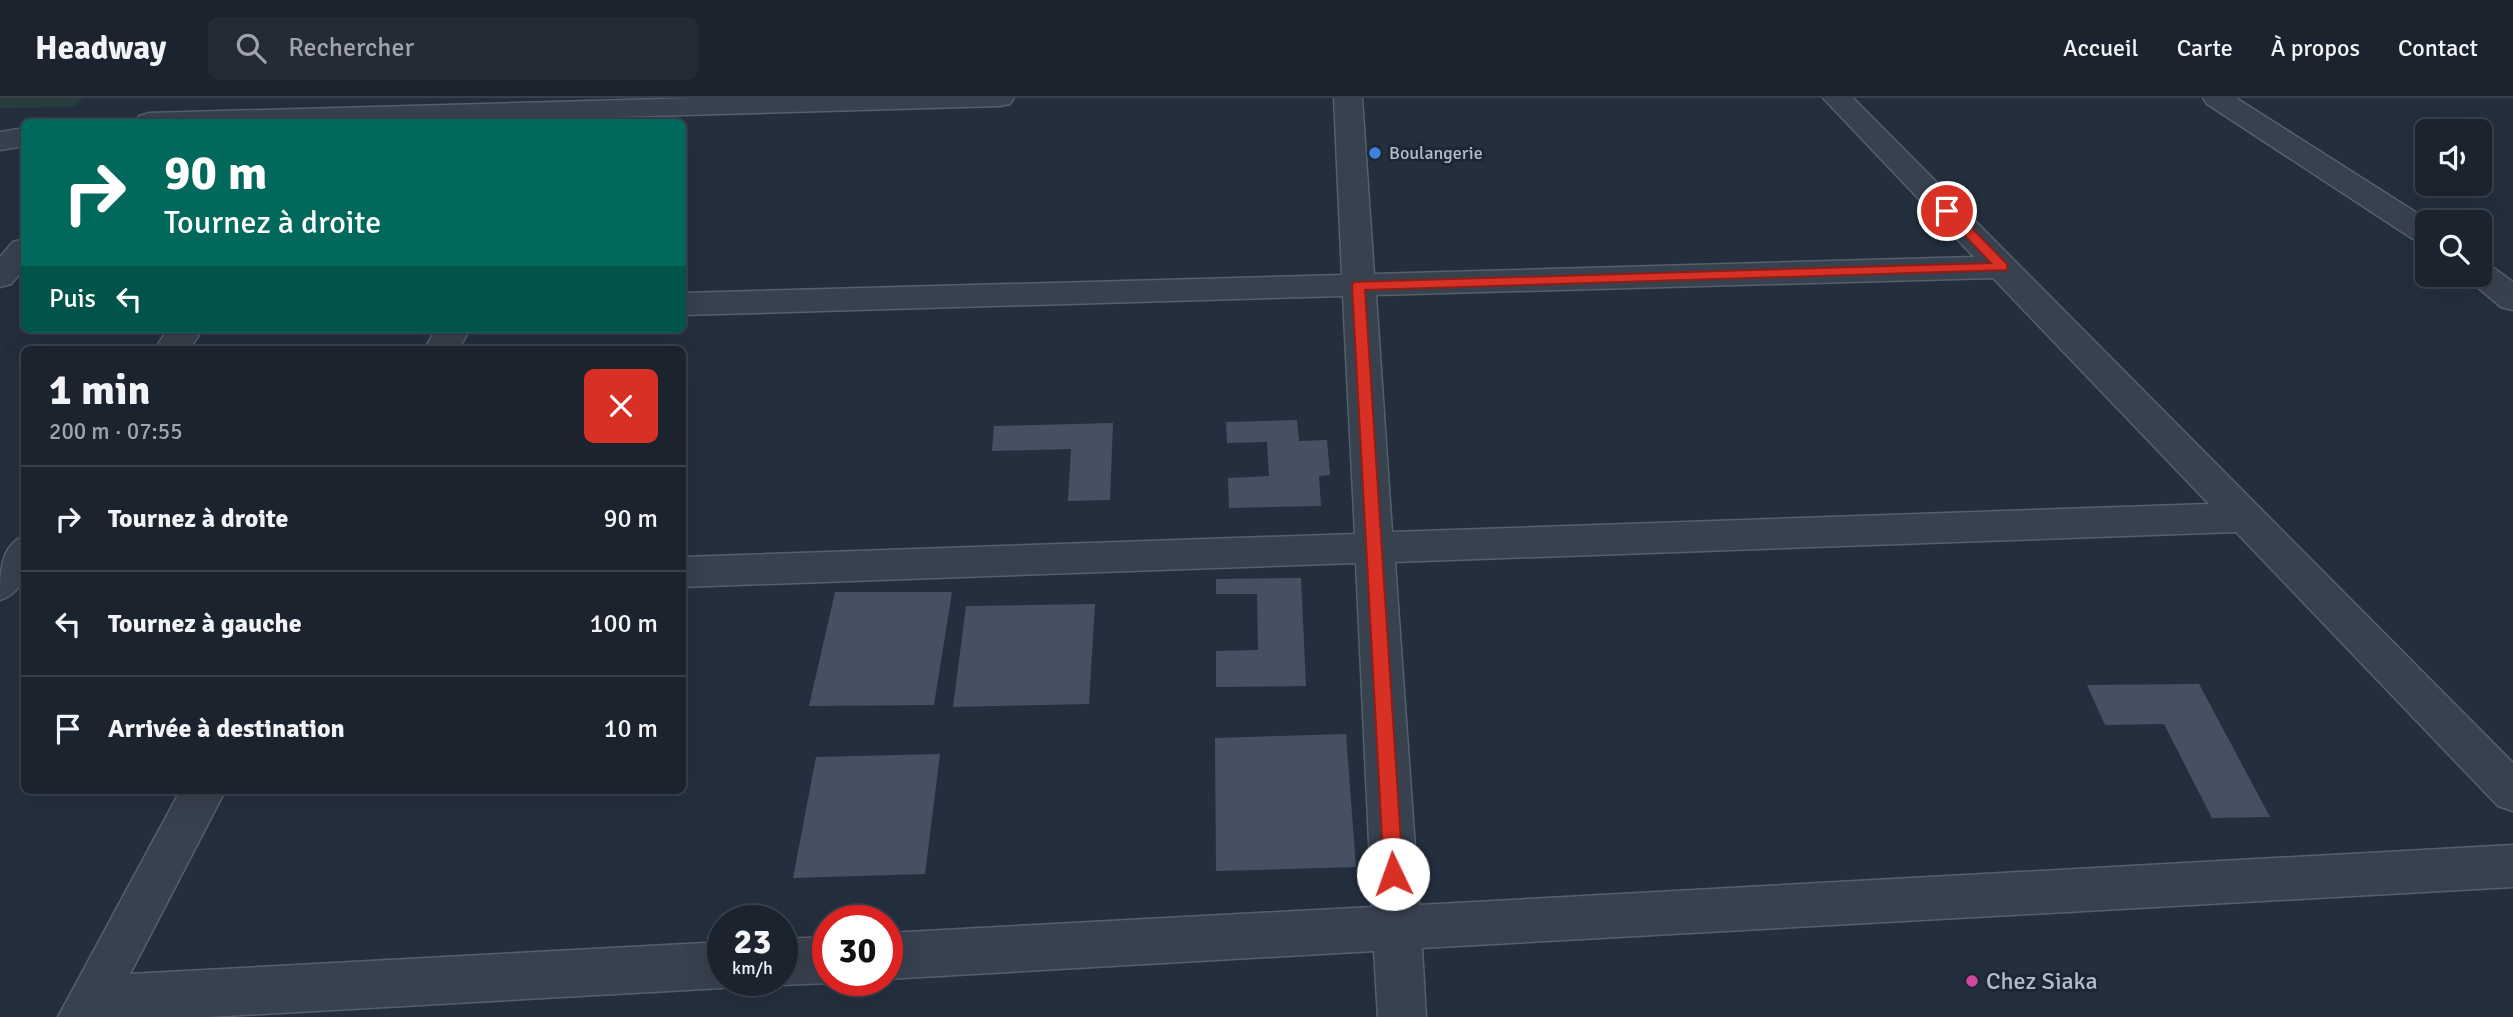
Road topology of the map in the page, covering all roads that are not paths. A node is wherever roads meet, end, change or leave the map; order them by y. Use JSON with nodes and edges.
{"nodes":[{"id":1,"x":157,"y":98,"type":"edge"},
{"id":2,"x":1000,"y":98,"type":"edge"},
{"id":3,"x":1348,"y":98,"type":"edge"},
{"id":4,"x":1837,"y":98,"type":"edge"},
{"id":5,"x":2217,"y":98,"type":"edge"},
{"id":6,"x":869,"y":100,"type":"edge"},
{"id":7,"x":570,"y":110,"type":"edge"},
{"id":8,"x":343,"y":112,"type":"edge"},
{"id":9,"x":138,"y":119,"type":"edge"},
{"id":10,"x":207,"y":119,"type":"edge"},
{"id":11,"x":21,"y":138,"type":"edge"},
{"id":12,"x":0,"y":141,"type":"edge"},
{"id":13,"x":2415,"y":226,"type":"edge"},
{"id":14,"x":21,"y":252,"type":"edge"},
{"id":15,"x":2002,"y":267,"type":"junction"},
{"id":16,"x":0,"y":277,"type":"edge"},
{"id":17,"x":2492,"y":282,"type":"edge"},
{"id":18,"x":1358,"y":285,"type":"junction"},
{"id":19,"x":2513,"y":299,"type":"edge"},
{"id":20,"x":686,"y":304,"type":"edge"},
{"id":21,"x":2246,"y":517,"type":"junction"},
{"id":22,"x":1374,"y":548,"type":"junction"},
{"id":23,"x":21,"y":555,"type":"edge"},
{"id":24,"x":686,"y":572,"type":"edge"},
{"id":25,"x":0,"y":585,"type":"edge"},
{"id":26,"x":2513,"y":792,"type":"edge"},
{"id":27,"x":201,"y":794,"type":"edge"},
{"id":28,"x":2513,"y":866,"type":"edge"},
{"id":29,"x":1396,"y":928,"type":"junction"},
{"id":30,"x":903,"y":955,"type":"edge"},
{"id":31,"x":707,"y":966,"type":"edge"},
{"id":32,"x":86,"y":1009,"type":"edge"},
{"id":33,"x":1402,"y":1017,"type":"edge"}],
"edges":[{"from":1,"to":9,"type":"street"},
{"from":2,"to":6,"type":"street"},
{"from":3,"to":18,"type":"street"},
{"from":4,"to":15,"type":"street"},
{"from":5,"to":13,"type":"street"},
{"from":6,"to":7,"type":"street"},
{"from":7,"to":8,"type":"street"},
{"from":8,"to":10,"type":"street"},
{"from":11,"to":12,"type":"street"},
{"from":14,"to":16,"type":"street"},
{"from":15,"to":18,"type":"street"},
{"from":15,"to":21,"type":"street"},
{"from":17,"to":19,"type":"street"},
{"from":18,"to":20,"type":"street"},
{"from":18,"to":22,"type":"street"},
{"from":21,"to":22,"type":"street"},
{"from":21,"to":26,"type":"street"},
{"from":22,"to":24,"type":"street"},
{"from":22,"to":29,"type":"street"},
{"from":23,"to":25,"type":"street"},
{"from":27,"to":32,"type":"street"},
{"from":28,"to":29,"type":"street"},
{"from":29,"to":30,"type":"street"},
{"from":29,"to":33,"type":"street"},
{"from":31,"to":32,"type":"street"}]}
